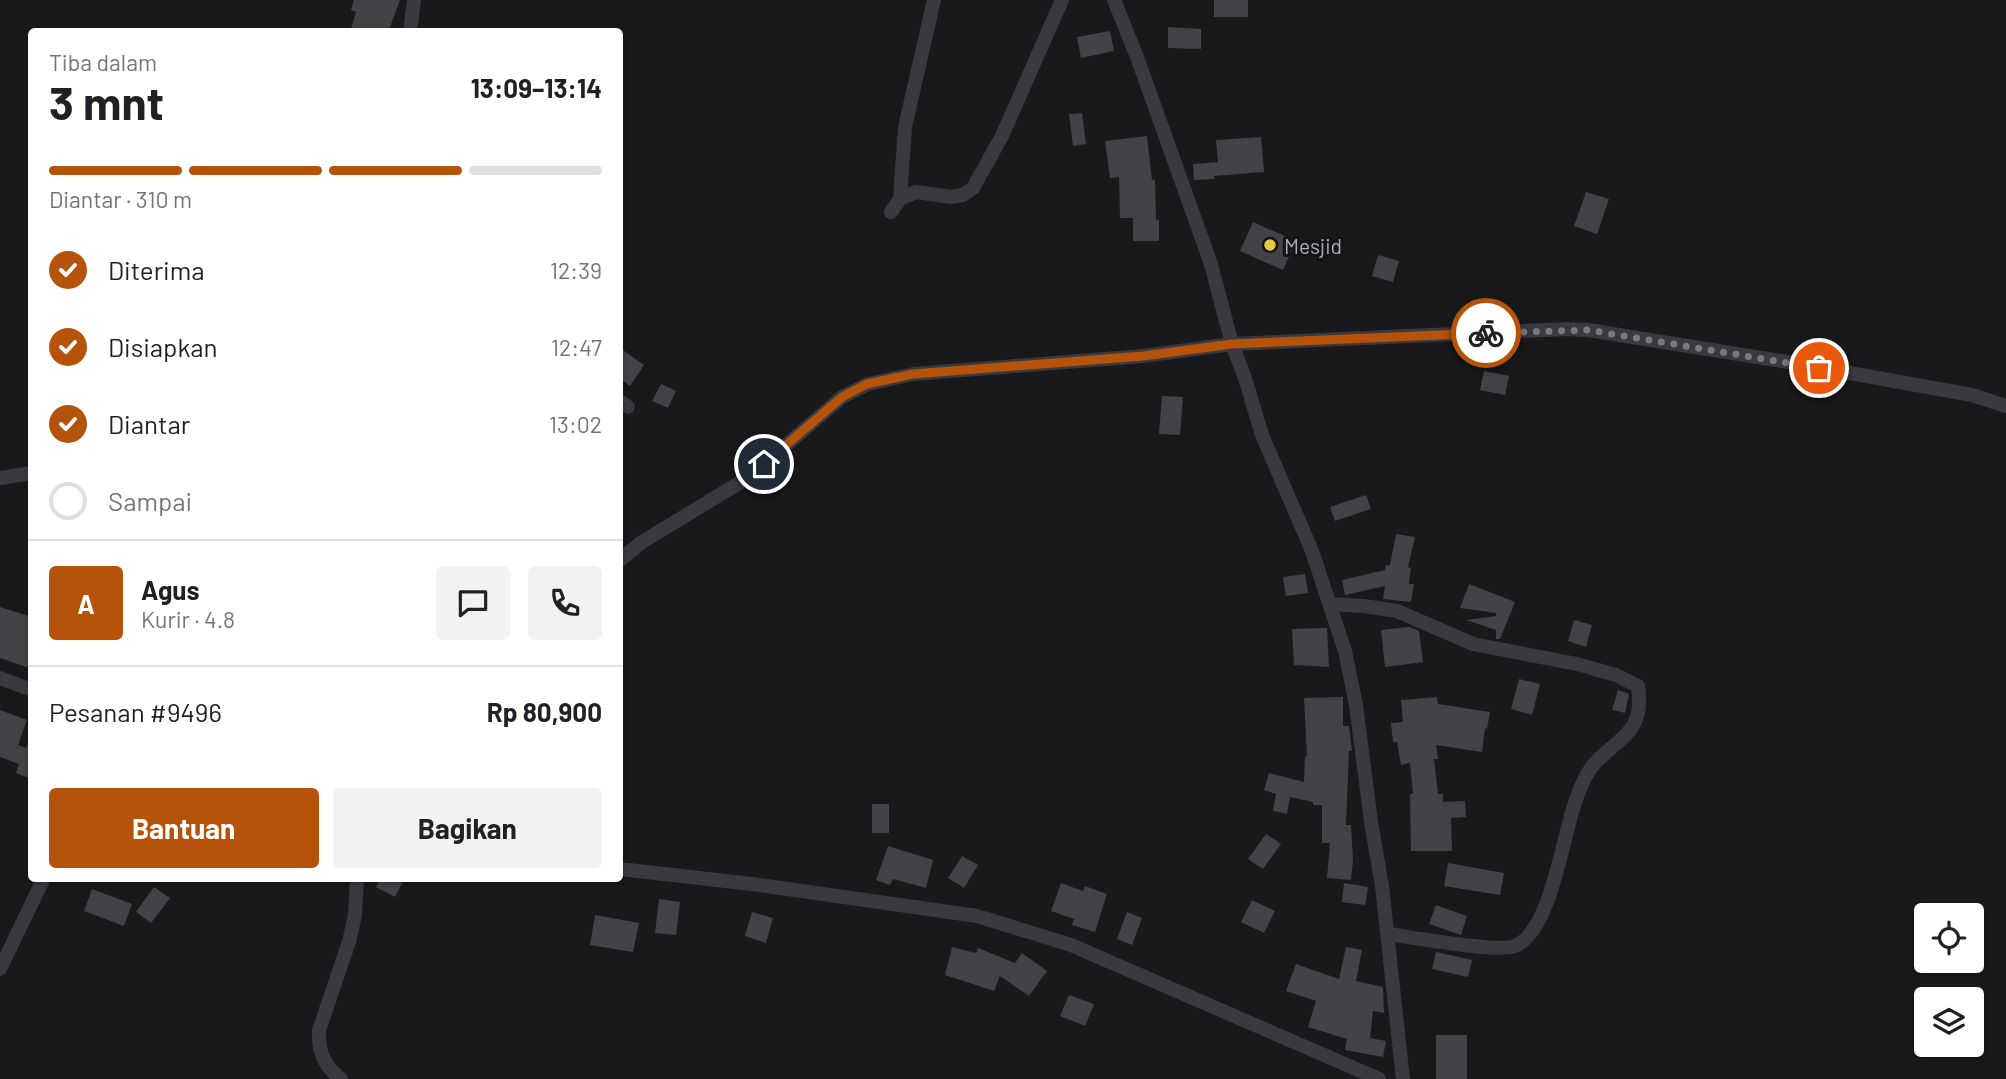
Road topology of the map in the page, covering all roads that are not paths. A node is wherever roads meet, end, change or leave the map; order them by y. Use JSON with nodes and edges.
{"nodes":[{"id":1,"x":414,"y":0,"type":"edge"},
{"id":2,"x":934,"y":0,"type":"edge"},
{"id":3,"x":1062,"y":0,"type":"edge"},
{"id":4,"x":1114,"y":0,"type":"edge"},
{"id":5,"x":410,"y":28,"type":"edge"},
{"id":6,"x":900,"y":199,"type":"junction"},
{"id":7,"x":891,"y":212,"type":"dead end"},
{"id":8,"x":1232,"y":344,"type":"junction"},
{"id":9,"x":2006,"y":405,"type":"edge"},
{"id":10,"x":28,"y":474,"type":"edge"},
{"id":11,"x":0,"y":478,"type":"edge"},
{"id":12,"x":623,"y":558,"type":"edge"},
{"id":13,"x":1329,"y":604,"type":"junction"},
{"id":14,"x":0,"y":678,"type":"edge"},
{"id":15,"x":28,"y":688,"type":"edge"},
{"id":16,"x":623,"y":869,"type":"edge"},
{"id":17,"x":42,"y":882,"type":"edge"},
{"id":18,"x":357,"y":882,"type":"edge"},
{"id":19,"x":1388,"y":934,"type":"junction"},
{"id":20,"x":0,"y":968,"type":"edge"},
{"id":21,"x":341,"y":1079,"type":"edge"},
{"id":22,"x":1379,"y":1079,"type":"edge"},
{"id":23,"x":1403,"y":1079,"type":"edge"}],
"edges":[{"from":1,"to":5,"type":"street"},
{"from":2,"to":6,"type":"street"},
{"from":3,"to":6,"type":"street"},
{"from":4,"to":8,"type":"street"},
{"from":6,"to":7,"type":"street"},
{"from":8,"to":9,"type":"street"},
{"from":8,"to":12,"type":"street"},
{"from":8,"to":13,"type":"street"},
{"from":10,"to":11,"type":"street"},
{"from":13,"to":19,"type":"street"},
{"from":13,"to":19,"type":"street"},
{"from":14,"to":15,"type":"street"},
{"from":16,"to":22,"type":"street"},
{"from":17,"to":20,"type":"street"},
{"from":18,"to":21,"type":"street"},
{"from":19,"to":23,"type":"street"}]}
